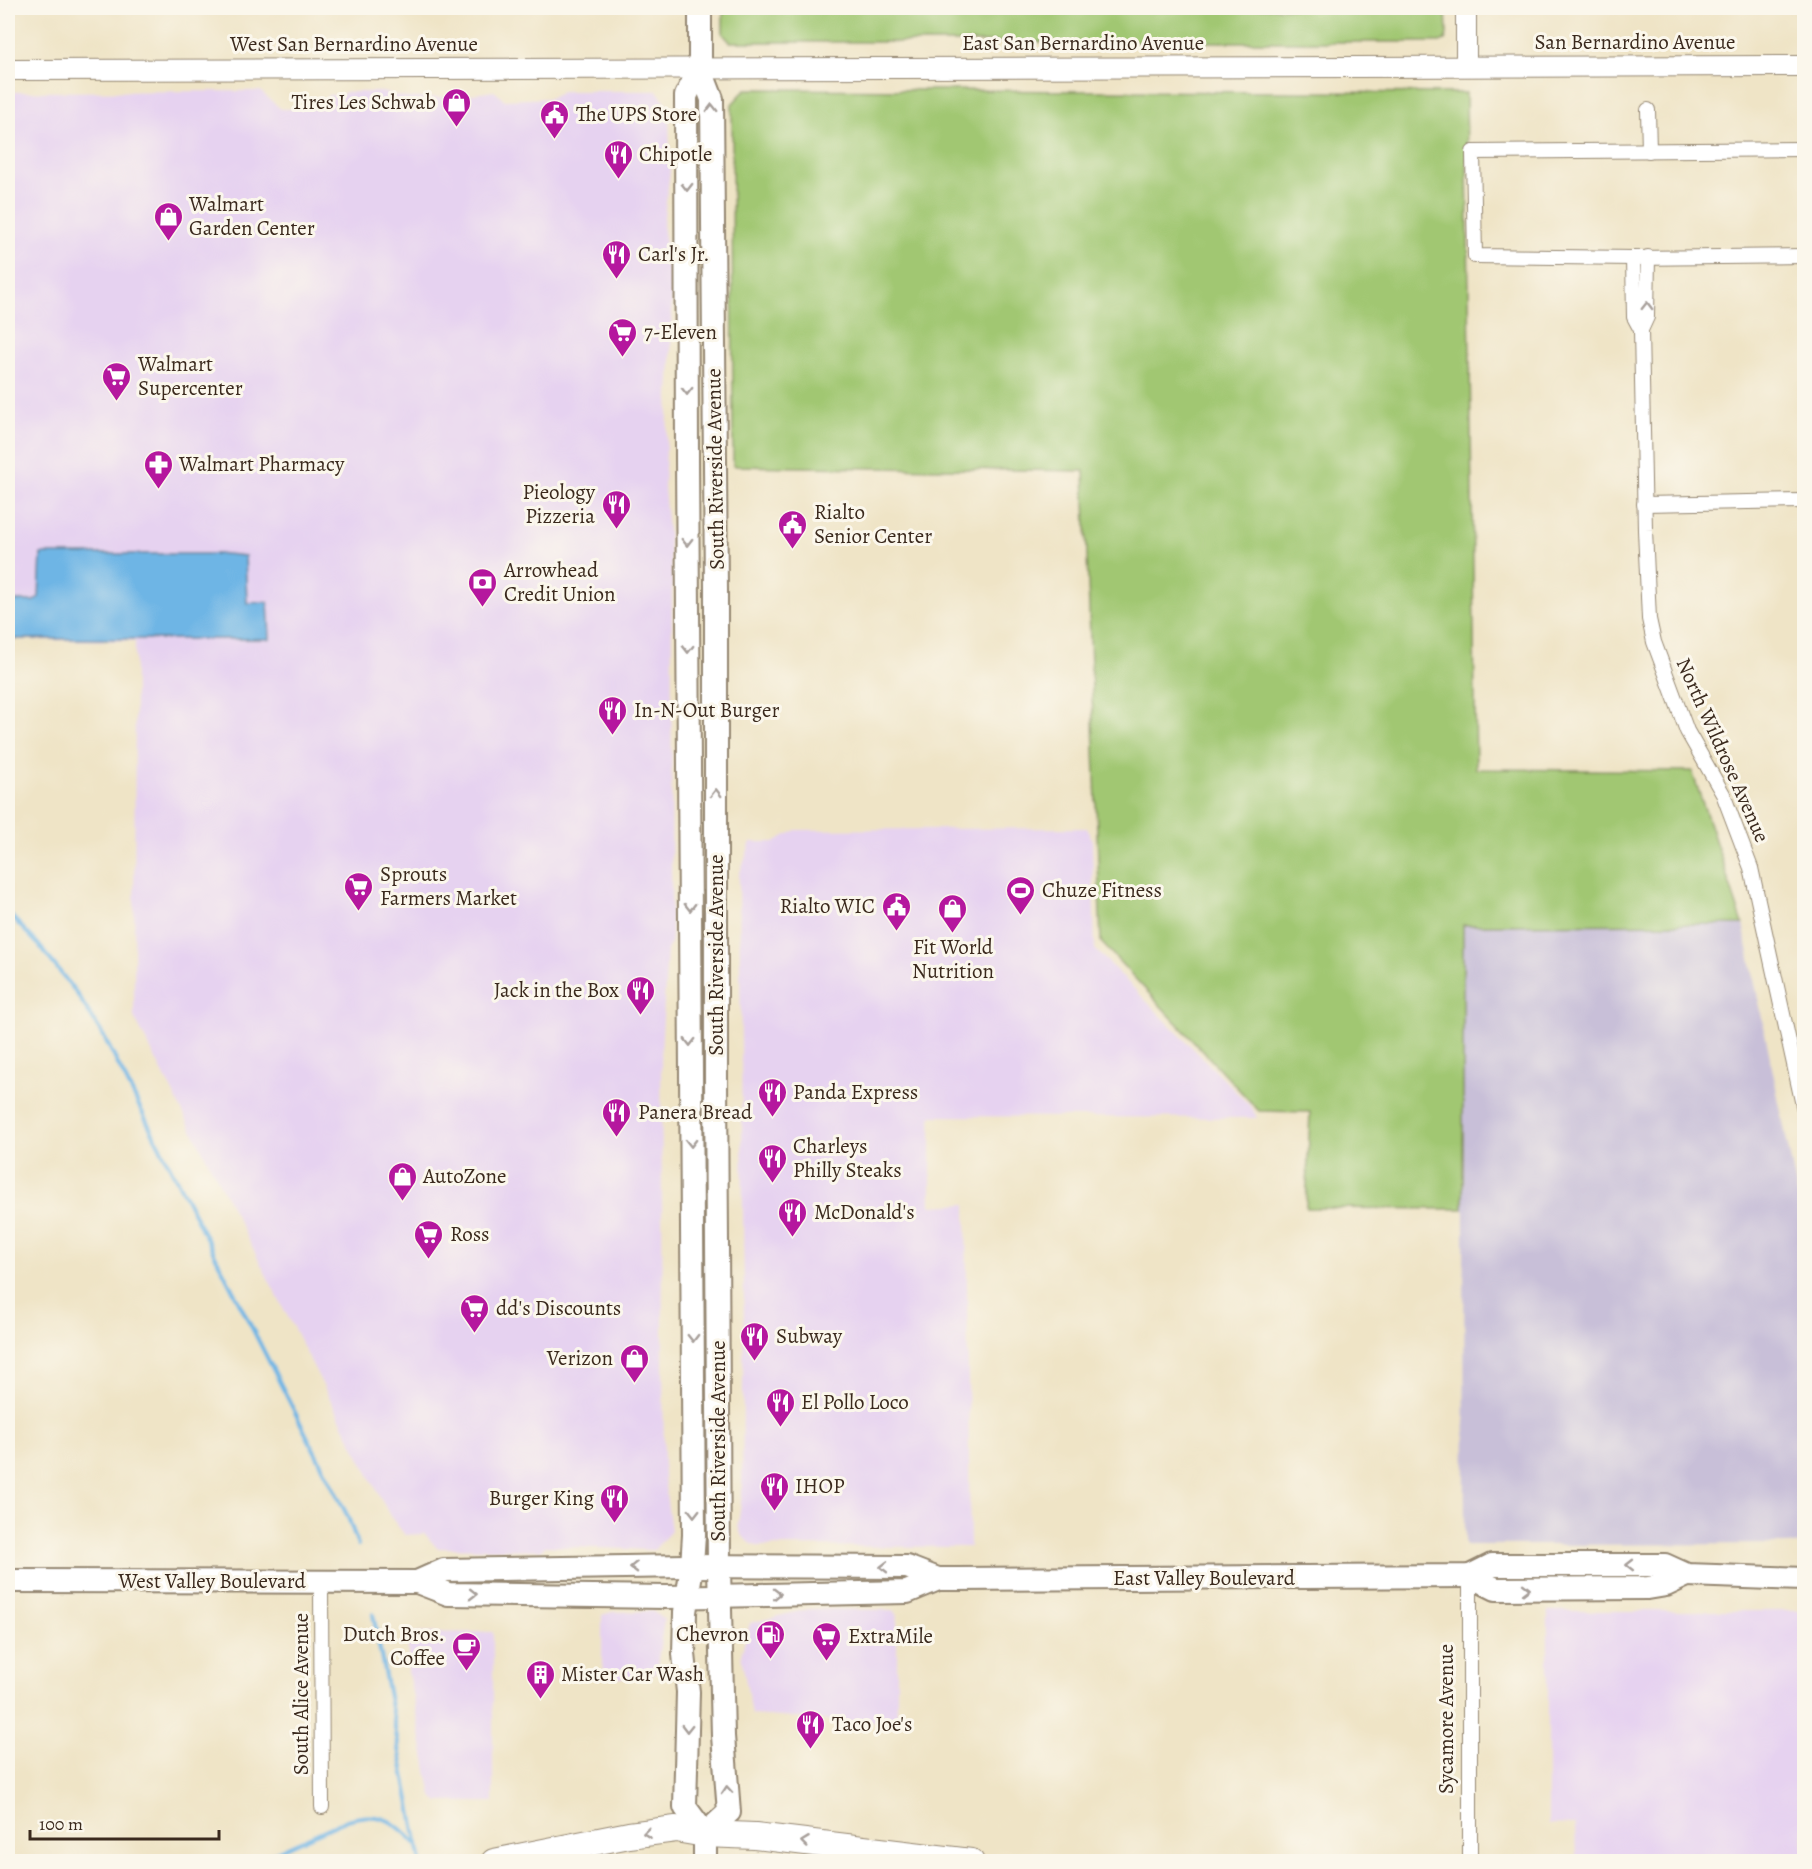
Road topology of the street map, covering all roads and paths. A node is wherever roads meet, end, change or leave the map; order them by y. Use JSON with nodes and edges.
{"nodes":[{"id":1,"x":700,"y":8,"type":"edge"},
{"id":2,"x":1466,"y":8,"type":"edge"},
{"id":3,"x":1466,"y":66,"type":"junction"},
{"id":4,"x":1804,"y":66,"type":"edge"},
{"id":5,"x":700,"y":68,"type":"junction"},
{"id":6,"x":8,"y":70,"type":"edge"},
{"id":7,"x":1648,"y":110,"type":"dead end"},
{"id":8,"x":1804,"y":149,"type":"edge"},
{"id":9,"x":1649,"y":151,"type":"junction"},
{"id":10,"x":1804,"y":256,"type":"edge"},
{"id":11,"x":1633,"y":258,"type":"junction"},
{"id":12,"x":1648,"y":258,"type":"junction"},
{"id":13,"x":1641,"y":330,"type":"junction"},
{"id":14,"x":1804,"y":501,"type":"edge"},
{"id":15,"x":1644,"y":504,"type":"junction"},
{"id":16,"x":689,"y":810,"type":"junction"},
{"id":17,"x":716,"y":894,"type":"junction"},
{"id":18,"x":1804,"y":1110,"type":"edge"},
{"id":19,"x":705,"y":1566,"type":"junction"},
{"id":20,"x":1470,"y":1576,"type":"junction"},
{"id":21,"x":938,"y":1579,"type":"junction"},
{"id":22,"x":1804,"y":1579,"type":"edge"},
{"id":23,"x":8,"y":1581,"type":"edge"},
{"id":24,"x":321,"y":1582,"type":"junction"},
{"id":25,"x":417,"y":1582,"type":"junction"},
{"id":26,"x":705,"y":1596,"type":"junction"},
{"id":27,"x":322,"y":1807,"type":"dead end"},
{"id":28,"x":705,"y":1834,"type":"junction"},
{"id":29,"x":494,"y":1862,"type":"edge"},
{"id":30,"x":705,"y":1862,"type":"edge"},
{"id":31,"x":971,"y":1862,"type":"edge"},
{"id":32,"x":1470,"y":1862,"type":"edge"}],
"edges":[{"from":1,"to":5,"type":"main road","name":"South Riverside Avenue"},
{"from":2,"to":3,"type":"main road"},
{"from":3,"to":4,"type":"main road","name":"San Bernardino Avenue"},
{"from":3,"to":5,"type":"main road","name":"East San Bernardino Avenue"},
{"from":5,"to":6,"type":"main road","name":"West San Bernardino Avenue"},
{"from":5,"to":16,"type":"main road","name":"South Riverside Avenue","one_way":true},
{"from":17,"to":5,"type":"main road","name":"South Riverside Avenue","one_way":true},
{"from":7,"to":9,"type":"street"},
{"from":8,"to":9,"type":"street"},
{"from":9,"to":11,"type":"street"},
{"from":10,"to":12,"type":"street"},
{"from":11,"to":12,"type":"street"},
{"from":11,"to":13,"type":"street","name":"North Wildrose Avenue"},
{"from":13,"to":12,"type":"street","name":"North Wildrose Avenue","one_way":true},
{"from":13,"to":15,"type":"street","name":"North Wildrose Avenue"},
{"from":14,"to":15,"type":"street"},
{"from":15,"to":18,"type":"street","name":"North Wildrose Avenue"},
{"from":16,"to":17,"type":"main road"},
{"from":16,"to":19,"type":"main road","name":"South Riverside Avenue","one_way":true},
{"from":17,"to":19,"type":"main road","name":"South Riverside Avenue"},
{"from":21,"to":19,"type":"main road","name":"East Valley Boulevard","one_way":true},
{"from":19,"to":25,"type":"main road","name":"West Valley Boulevard","one_way":true},
{"from":19,"to":26,"type":"main road","name":"South Riverside Avenue"},
{"from":19,"to":26,"type":"main road","name":"South Riverside Avenue"},
{"from":20,"to":21,"type":"main road","name":"East Valley Boulevard"},
{"from":20,"to":22,"type":"main road"},
{"from":20,"to":32,"type":"street","name":"Sycamore Avenue"},
{"from":26,"to":21,"type":"main road","name":"East Valley Boulevard","one_way":true},
{"from":23,"to":24,"type":"main road","name":"West Valley Boulevard"},
{"from":24,"to":25,"type":"main road","name":"West Valley Boulevard"},
{"from":24,"to":27,"type":"street","name":"South Alice Avenue"},
{"from":25,"to":26,"type":"main road","name":"West Valley Boulevard","one_way":true},
{"from":28,"to":26,"type":"main road","name":"South Riverside Avenue","one_way":true},
{"from":26,"to":28,"type":"main road","name":"South Riverside Avenue","one_way":true},
{"from":28,"to":29,"type":"highway","one_way":true},
{"from":28,"to":30,"type":"main road"},
{"from":31,"to":28,"type":"highway","one_way":true}]}
